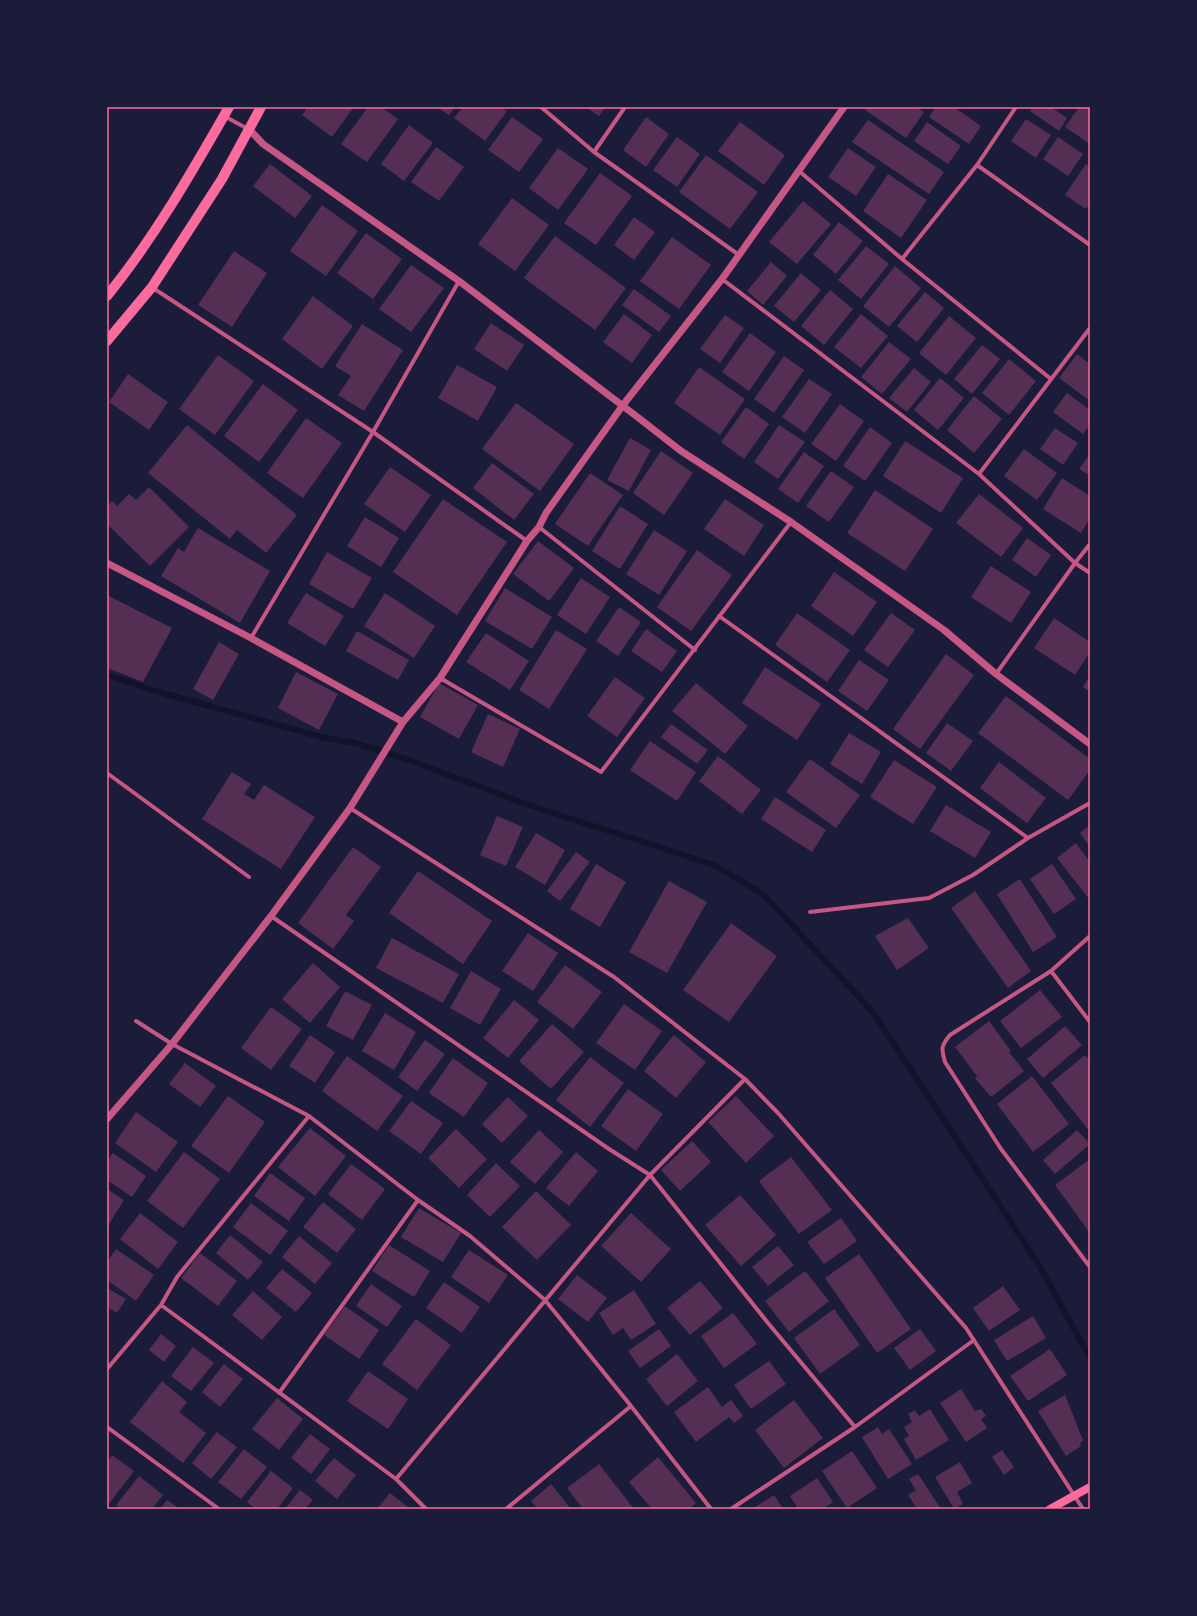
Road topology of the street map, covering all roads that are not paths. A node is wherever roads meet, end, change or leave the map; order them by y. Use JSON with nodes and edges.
{"nodes":[{"id":1,"x":261,"y":107,"type":"edge"},
{"id":2,"x":541,"y":107,"type":"edge"},
{"id":3,"x":625,"y":107,"type":"edge"},
{"id":4,"x":844,"y":107,"type":"edge"},
{"id":5,"x":1016,"y":107,"type":"edge"},
{"id":6,"x":226,"y":111,"type":"edge"},
{"id":7,"x":248,"y":129,"type":"junction"},
{"id":8,"x":594,"y":152,"type":"junction"},
{"id":9,"x":977,"y":165,"type":"junction"},
{"id":10,"x":799,"y":171,"type":"junction"},
{"id":11,"x":1090,"y":245,"type":"edge"},
{"id":12,"x":740,"y":255,"type":"junction"},
{"id":13,"x":902,"y":259,"type":"junction"},
{"id":14,"x":722,"y":279,"type":"junction"},
{"id":15,"x":459,"y":281,"type":"junction"},
{"id":16,"x":152,"y":287,"type":"junction"},
{"id":17,"x":107,"y":296,"type":"edge"},
{"id":18,"x":1090,"y":328,"type":"edge"},
{"id":19,"x":107,"y":341,"type":"edge"},
{"id":20,"x":1051,"y":379,"type":"junction"},
{"id":21,"x":623,"y":405,"type":"junction"},
{"id":22,"x":373,"y":432,"type":"junction"},
{"id":23,"x":980,"y":474,"type":"junction"},
{"id":24,"x":791,"y":522,"type":"junction"},
{"id":25,"x":539,"y":527,"type":"junction"},
{"id":26,"x":527,"y":540,"type":"junction"},
{"id":27,"x":1090,"y":544,"type":"edge"},
{"id":28,"x":107,"y":563,"type":"edge"},
{"id":29,"x":1075,"y":563,"type":"junction"},
{"id":30,"x":1090,"y":573,"type":"edge"},
{"id":31,"x":719,"y":616,"type":"junction"},
{"id":32,"x":251,"y":638,"type":"junction"},
{"id":33,"x":695,"y":650,"type":"junction"},
{"id":34,"x":996,"y":674,"type":"junction"},
{"id":35,"x":440,"y":678,"type":"junction"},
{"id":36,"x":403,"y":722,"type":"junction"},
{"id":37,"x":1090,"y":744,"type":"edge"},
{"id":38,"x":107,"y":773,"type":"edge"},
{"id":39,"x":1090,"y":803,"type":"edge"},
{"id":40,"x":350,"y":808,"type":"junction"},
{"id":41,"x":1028,"y":838,"type":"junction"},
{"id":42,"x":249,"y":877,"type":"dead end"},
{"id":43,"x":810,"y":912,"type":"dead end"},
{"id":44,"x":271,"y":916,"type":"junction"},
{"id":45,"x":1090,"y":936,"type":"edge"},
{"id":46,"x":1050,"y":971,"type":"junction"},
{"id":47,"x":136,"y":1021,"type":"dead end"},
{"id":48,"x":1090,"y":1022,"type":"edge"},
{"id":49,"x":172,"y":1044,"type":"junction"},
{"id":50,"x":745,"y":1079,"type":"junction"},
{"id":51,"x":309,"y":1116,"type":"junction"},
{"id":52,"x":107,"y":1119,"type":"edge"},
{"id":53,"x":650,"y":1175,"type":"junction"},
{"id":54,"x":418,"y":1200,"type":"junction"},
{"id":55,"x":1090,"y":1267,"type":"edge"},
{"id":56,"x":545,"y":1300,"type":"junction"},
{"id":57,"x":161,"y":1305,"type":"junction"},
{"id":58,"x":974,"y":1340,"type":"junction"},
{"id":59,"x":107,"y":1369,"type":"edge"},
{"id":60,"x":279,"y":1393,"type":"junction"},
{"id":61,"x":631,"y":1406,"type":"junction"},
{"id":62,"x":107,"y":1427,"type":"edge"},
{"id":63,"x":855,"y":1428,"type":"junction"},
{"id":64,"x":396,"y":1479,"type":"junction"},
{"id":65,"x":1090,"y":1487,"type":"edge"},
{"id":66,"x":1075,"y":1495,"type":"junction"},
{"id":67,"x":219,"y":1509,"type":"edge"},
{"id":68,"x":426,"y":1509,"type":"edge"},
{"id":69,"x":506,"y":1509,"type":"edge"},
{"id":70,"x":711,"y":1509,"type":"edge"},
{"id":71,"x":732,"y":1509,"type":"edge"},
{"id":72,"x":1050,"y":1509,"type":"edge"},
{"id":73,"x":1083,"y":1509,"type":"edge"}],
"edges":[{"from":1,"to":7,"type":"main road"},
{"from":2,"to":8,"type":"street"},
{"from":3,"to":8,"type":"street"},
{"from":4,"to":10,"type":"street"},
{"from":5,"to":9,"type":"street"},
{"from":6,"to":7,"type":"street"},
{"from":6,"to":17,"type":"main road"},
{"from":7,"to":15,"type":"street"},
{"from":7,"to":16,"type":"main road"},
{"from":8,"to":12,"type":"street"},
{"from":9,"to":11,"type":"street"},
{"from":9,"to":13,"type":"street"},
{"from":10,"to":12,"type":"street"},
{"from":10,"to":13,"type":"street"},
{"from":12,"to":14,"type":"street"},
{"from":13,"to":20,"type":"street"},
{"from":14,"to":21,"type":"street"},
{"from":14,"to":23,"type":"street"},
{"from":15,"to":21,"type":"street"},
{"from":15,"to":22,"type":"street"},
{"from":16,"to":19,"type":"main road"},
{"from":16,"to":22,"type":"street"},
{"from":18,"to":20,"type":"street"},
{"from":20,"to":23,"type":"street"},
{"from":21,"to":24,"type":"street"},
{"from":21,"to":25,"type":"street"},
{"from":22,"to":26,"type":"street"},
{"from":22,"to":32,"type":"street"},
{"from":23,"to":29,"type":"street"},
{"from":24,"to":31,"type":"street"},
{"from":24,"to":34,"type":"street"},
{"from":25,"to":26,"type":"street"},
{"from":25,"to":33,"type":"street"},
{"from":26,"to":35,"type":"street"},
{"from":27,"to":29,"type":"street"},
{"from":28,"to":32,"type":"street"},
{"from":29,"to":30,"type":"street"},
{"from":29,"to":34,"type":"street"},
{"from":31,"to":33,"type":"street"},
{"from":31,"to":41,"type":"street"},
{"from":32,"to":36,"type":"street"},
{"from":33,"to":35,"type":"street"},
{"from":34,"to":37,"type":"street"},
{"from":35,"to":36,"type":"street"},
{"from":36,"to":40,"type":"street"},
{"from":38,"to":42,"type":"street"},
{"from":39,"to":41,"type":"street"},
{"from":40,"to":44,"type":"street"},
{"from":40,"to":50,"type":"street"},
{"from":41,"to":43,"type":"street"},
{"from":44,"to":49,"type":"street"},
{"from":44,"to":53,"type":"street"},
{"from":45,"to":46,"type":"street"},
{"from":46,"to":48,"type":"street"},
{"from":46,"to":55,"type":"street"},
{"from":47,"to":49,"type":"street"},
{"from":49,"to":51,"type":"street"},
{"from":49,"to":52,"type":"street"},
{"from":50,"to":53,"type":"street"},
{"from":50,"to":58,"type":"street"},
{"from":51,"to":54,"type":"street"},
{"from":51,"to":57,"type":"street"},
{"from":53,"to":56,"type":"street"},
{"from":53,"to":63,"type":"street"},
{"from":54,"to":56,"type":"street"},
{"from":54,"to":60,"type":"street"},
{"from":56,"to":61,"type":"street"},
{"from":56,"to":64,"type":"street"},
{"from":57,"to":59,"type":"street"},
{"from":57,"to":60,"type":"street"},
{"from":58,"to":63,"type":"street"},
{"from":58,"to":66,"type":"street"},
{"from":60,"to":64,"type":"street"},
{"from":61,"to":69,"type":"street"},
{"from":61,"to":70,"type":"street"},
{"from":62,"to":67,"type":"street"},
{"from":63,"to":71,"type":"street"},
{"from":64,"to":68,"type":"street"},
{"from":65,"to":66,"type":"main road"},
{"from":66,"to":72,"type":"main road"},
{"from":66,"to":73,"type":"street"}]}
